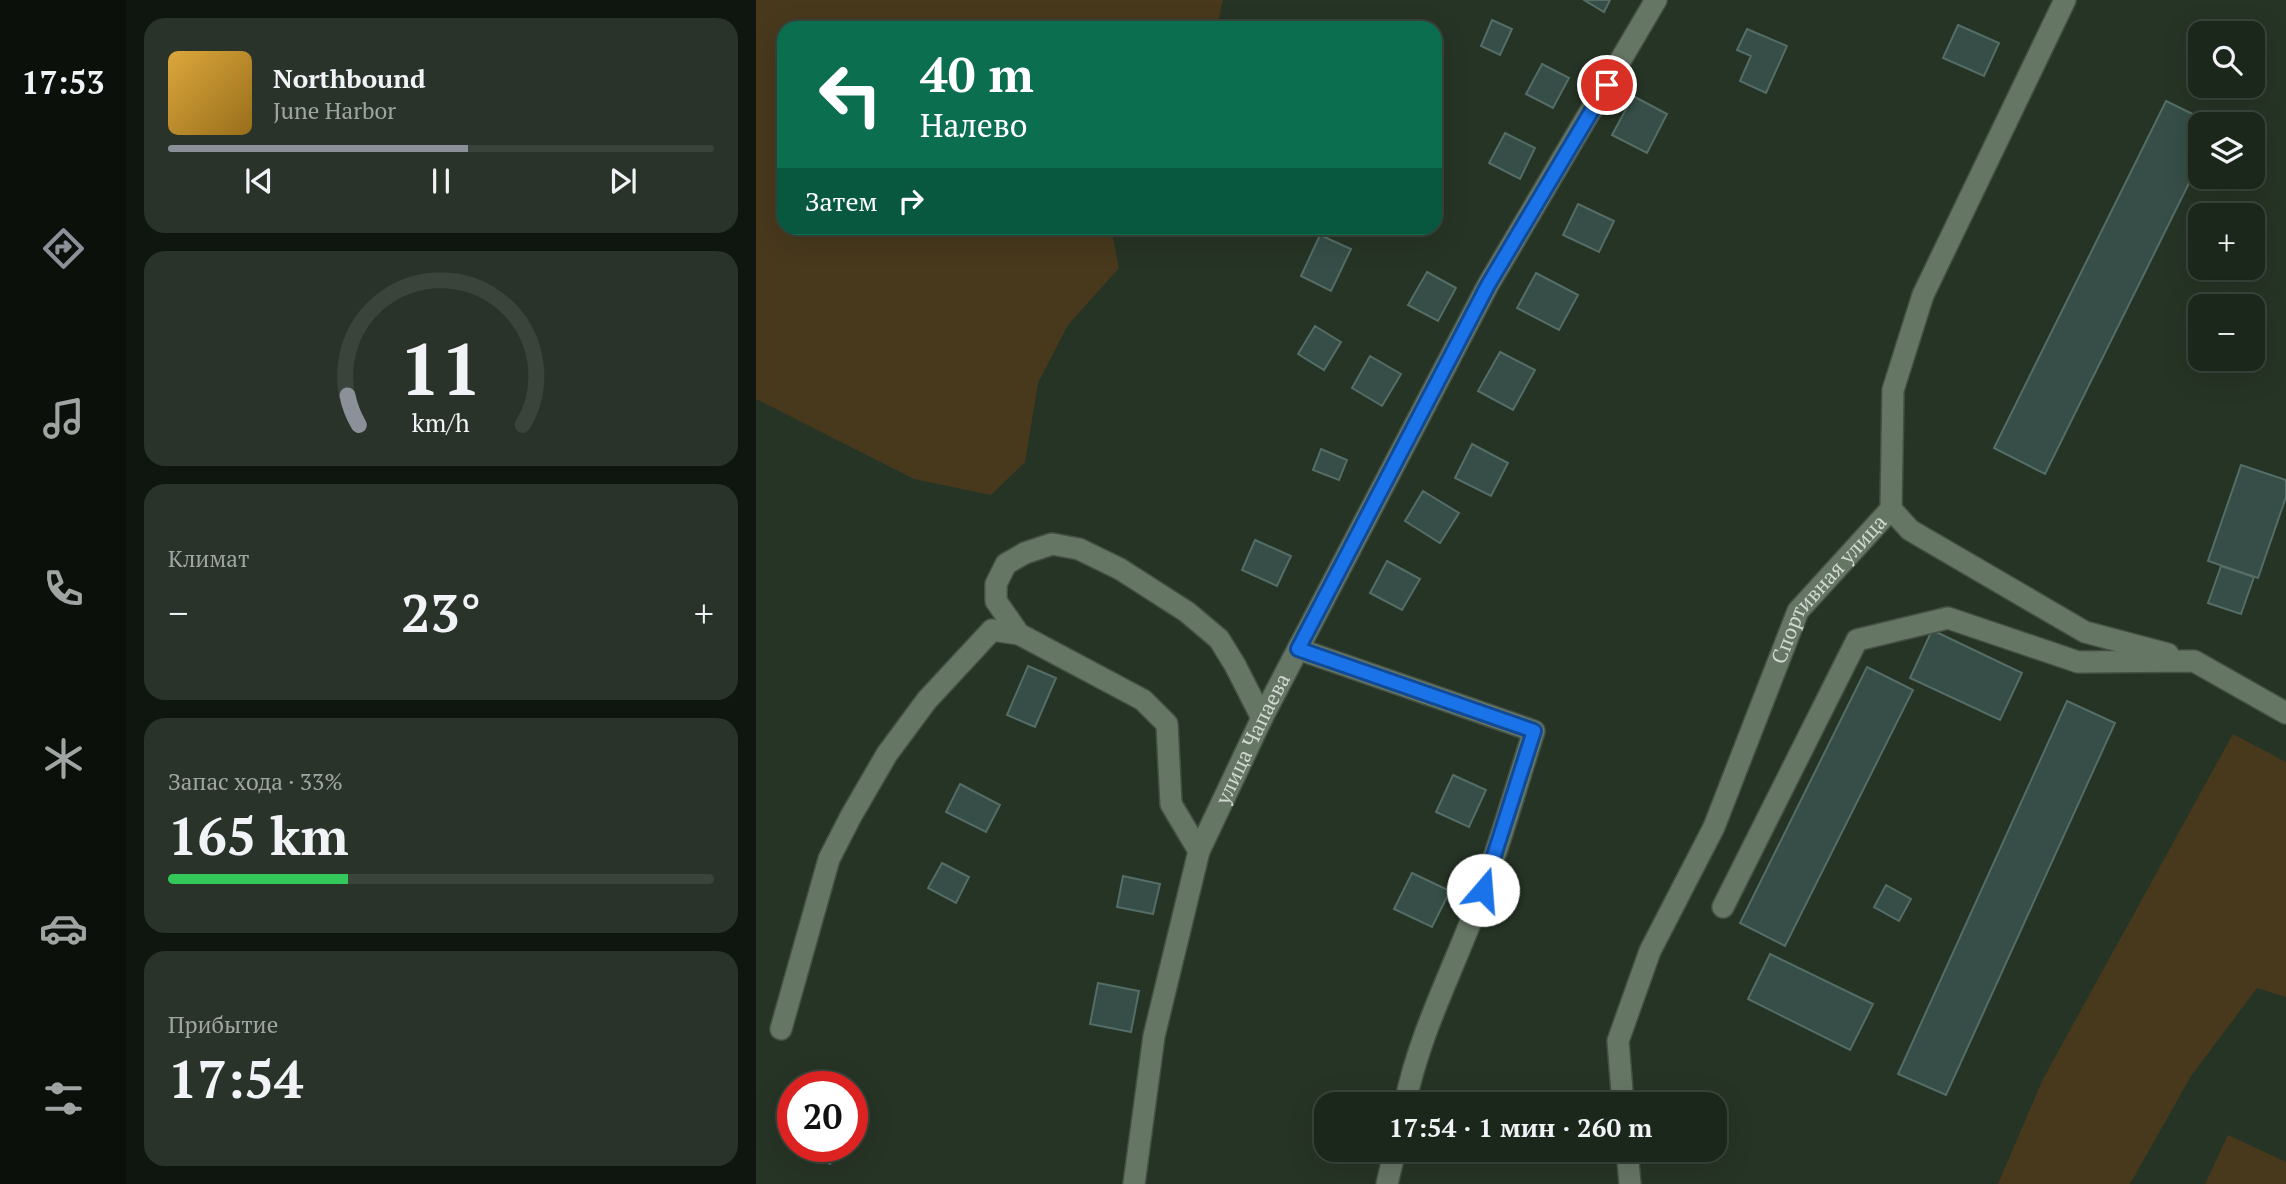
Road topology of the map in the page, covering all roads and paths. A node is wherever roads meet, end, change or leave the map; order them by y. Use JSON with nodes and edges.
{"nodes":[{"id":1,"x":1656,"y":0,"type":"edge"},
{"id":2,"x":2065,"y":0,"type":"edge"},
{"id":3,"x":1891,"y":509,"type":"junction"},
{"id":4,"x":1019,"y":634,"type":"junction"},
{"id":5,"x":1298,"y":649,"type":"junction"},
{"id":6,"x":2194,"y":661,"type":"junction"},
{"id":7,"x":2286,"y":713,"type":"edge"},
{"id":8,"x":1262,"y":718,"type":"junction"},
{"id":9,"x":1199,"y":851,"type":"junction"},
{"id":10,"x":1723,"y":907,"type":"dead end"},
{"id":11,"x":781,"y":1029,"type":"dead end"},
{"id":12,"x":1407,"y":1092,"type":"edge"},
{"id":13,"x":1622,"y":1092,"type":"edge"},
{"id":14,"x":1392,"y":1162,"type":"edge"},
{"id":15,"x":1628,"y":1162,"type":"edge"},
{"id":16,"x":1134,"y":1184,"type":"edge"},
{"id":17,"x":1387,"y":1184,"type":"edge"},
{"id":18,"x":1630,"y":1184,"type":"edge"}],
"edges":[{"from":1,"to":5,"type":"street","name":"улица Чапаева"},
{"from":2,"to":3,"type":"street","name":"Спортивная улица"},
{"from":3,"to":6,"type":"street"},
{"from":3,"to":13,"type":"street","name":"Спортивная улица"},
{"from":4,"to":8,"type":"street"},
{"from":4,"to":9,"type":"street"},
{"from":4,"to":11,"type":"street"},
{"from":5,"to":8,"type":"street","name":"улица Чапаева"},
{"from":5,"to":12,"type":"street"},
{"from":6,"to":7,"type":"street"},
{"from":6,"to":10,"type":"street"},
{"from":8,"to":9,"type":"street","name":"улица Чапаева"},
{"from":9,"to":16,"type":"street","name":"улица Чапаева"},
{"from":14,"to":17,"type":"street"},
{"from":15,"to":18,"type":"street"}]}
